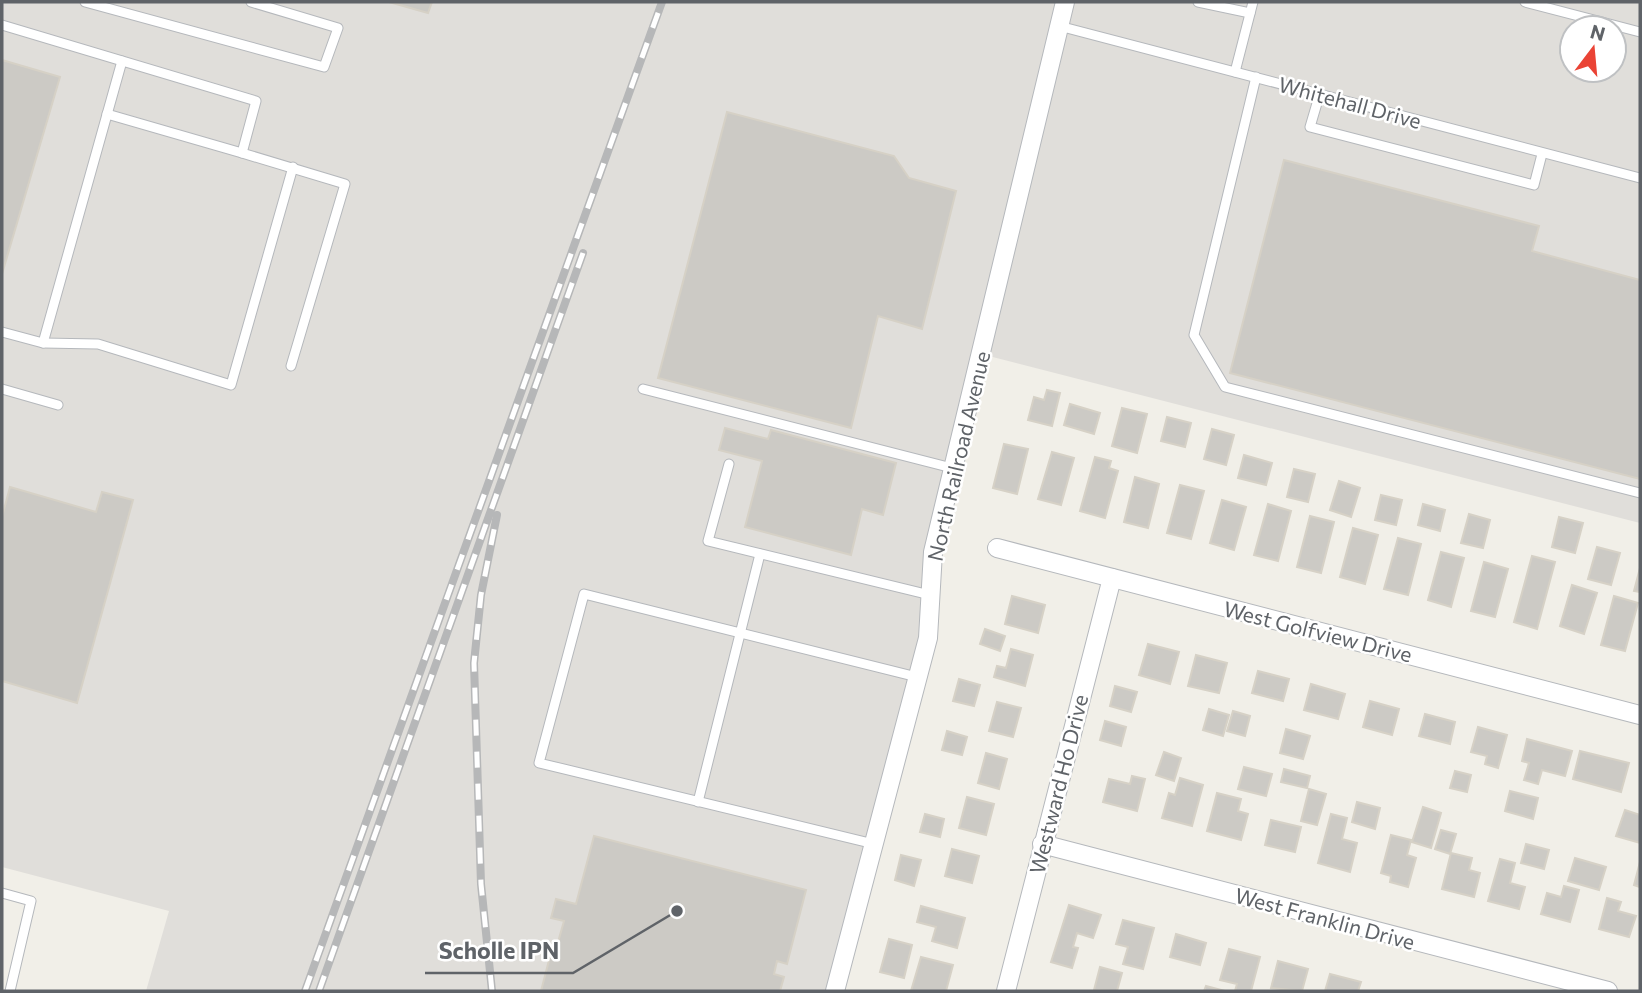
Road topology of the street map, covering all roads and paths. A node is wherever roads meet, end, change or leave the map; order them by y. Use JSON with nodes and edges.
{"nodes":[{"id":1,"x":85,"y":2,"type":"edge"},
{"id":2,"x":251,"y":2,"type":"edge"},
{"id":3,"x":1065,"y":2,"type":"edge"},
{"id":4,"x":1198,"y":2,"type":"edge"},
{"id":5,"x":1253,"y":2,"type":"edge"},
{"id":6,"x":1525,"y":2,"type":"edge"},
{"id":7,"x":1250,"y":13,"type":"junction"},
{"id":8,"x":2,"y":25,"type":"edge"},
{"id":9,"x":1059,"y":26,"type":"junction"},
{"id":10,"x":1640,"y":32,"type":"edge"},
{"id":11,"x":122,"y":61,"type":"junction"},
{"id":12,"x":1235,"y":72,"type":"junction"},
{"id":13,"x":1256,"y":77,"type":"junction"},
{"id":14,"x":1320,"y":93,"type":"junction"},
{"id":15,"x":107,"y":114,"type":"junction"},
{"id":16,"x":242,"y":153,"type":"junction"},
{"id":17,"x":1542,"y":154,"type":"junction"},
{"id":18,"x":293,"y":167,"type":"junction"},
{"id":19,"x":1640,"y":178,"type":"edge"},
{"id":20,"x":2,"y":332,"type":"edge"},
{"id":21,"x":43,"y":344,"type":"junction"},
{"id":22,"x":291,"y":366,"type":"dead end"},
{"id":23,"x":2,"y":389,"type":"edge"},
{"id":24,"x":643,"y":389,"type":"dead end"},
{"id":25,"x":58,"y":405,"type":"dead end"},
{"id":26,"x":729,"y":464,"type":"dead end"},
{"id":27,"x":952,"y":468,"type":"junction"},
{"id":28,"x":1640,"y":493,"type":"edge"},
{"id":29,"x":996,"y":548,"type":"dead end"},
{"id":30,"x":760,"y":554,"type":"junction"},
{"id":31,"x":1112,"y":578,"type":"junction"},
{"id":32,"x":930,"y":595,"type":"junction"},
{"id":33,"x":741,"y":634,"type":"junction"},
{"id":34,"x":917,"y":677,"type":"junction"},
{"id":35,"x":1640,"y":715,"type":"edge"},
{"id":36,"x":698,"y":802,"type":"junction"},
{"id":37,"x":874,"y":844,"type":"junction"},
{"id":38,"x":1042,"y":844,"type":"junction"},
{"id":39,"x":2,"y":893,"type":"edge"},
{"id":40,"x":10,"y":991,"type":"edge"},
{"id":41,"x":835,"y":991,"type":"edge"},
{"id":42,"x":1006,"y":991,"type":"edge"},
{"id":43,"x":1608,"y":991,"type":"edge"}],
"edges":[{"from":1,"to":2,"type":"lane"},
{"from":3,"to":9,"type":"street","name":"North Railroad Avenue"},
{"from":4,"to":7,"type":"lane"},
{"from":5,"to":7,"type":"lane"},
{"from":6,"to":10,"type":"lane"},
{"from":7,"to":12,"type":"lane"},
{"from":8,"to":11,"type":"lane"},
{"from":9,"to":12,"type":"lane","name":"Whitehall Drive"},
{"from":9,"to":27,"type":"street","name":"North Railroad Avenue"},
{"from":11,"to":15,"type":"lane"},
{"from":11,"to":16,"type":"lane"},
{"from":12,"to":13,"type":"lane","name":"Whitehall Drive"},
{"from":13,"to":14,"type":"lane","name":"Whitehall Drive"},
{"from":13,"to":28,"type":"lane"},
{"from":14,"to":17,"type":"lane","name":"Whitehall Drive"},
{"from":14,"to":17,"type":"lane"},
{"from":15,"to":16,"type":"lane"},
{"from":15,"to":21,"type":"lane"},
{"from":16,"to":18,"type":"lane"},
{"from":17,"to":19,"type":"lane","name":"Whitehall Drive"},
{"from":18,"to":21,"type":"lane"},
{"from":18,"to":22,"type":"lane"},
{"from":20,"to":21,"type":"lane"},
{"from":23,"to":25,"type":"lane"},
{"from":24,"to":27,"type":"lane"},
{"from":26,"to":30,"type":"lane"},
{"from":27,"to":32,"type":"street","name":"North Railroad Avenue"},
{"from":29,"to":31,"type":"street","name":"West Golfview Drive"},
{"from":30,"to":32,"type":"lane"},
{"from":30,"to":33,"type":"lane"},
{"from":31,"to":35,"type":"street","name":"West Golfview Drive"},
{"from":31,"to":38,"type":"street","name":"Westward Ho Drive"},
{"from":32,"to":34,"type":"street","name":"North Railroad Avenue"},
{"from":33,"to":34,"type":"lane"},
{"from":33,"to":36,"type":"lane"},
{"from":33,"to":36,"type":"lane"},
{"from":34,"to":37,"type":"street","name":"North Railroad Avenue"},
{"from":36,"to":37,"type":"lane"},
{"from":37,"to":41,"type":"street","name":"North Railroad Avenue"},
{"from":38,"to":42,"type":"street","name":"Westward Ho Drive"},
{"from":38,"to":43,"type":"street","name":"West Franklin Drive"},
{"from":39,"to":40,"type":"lane"}]}
